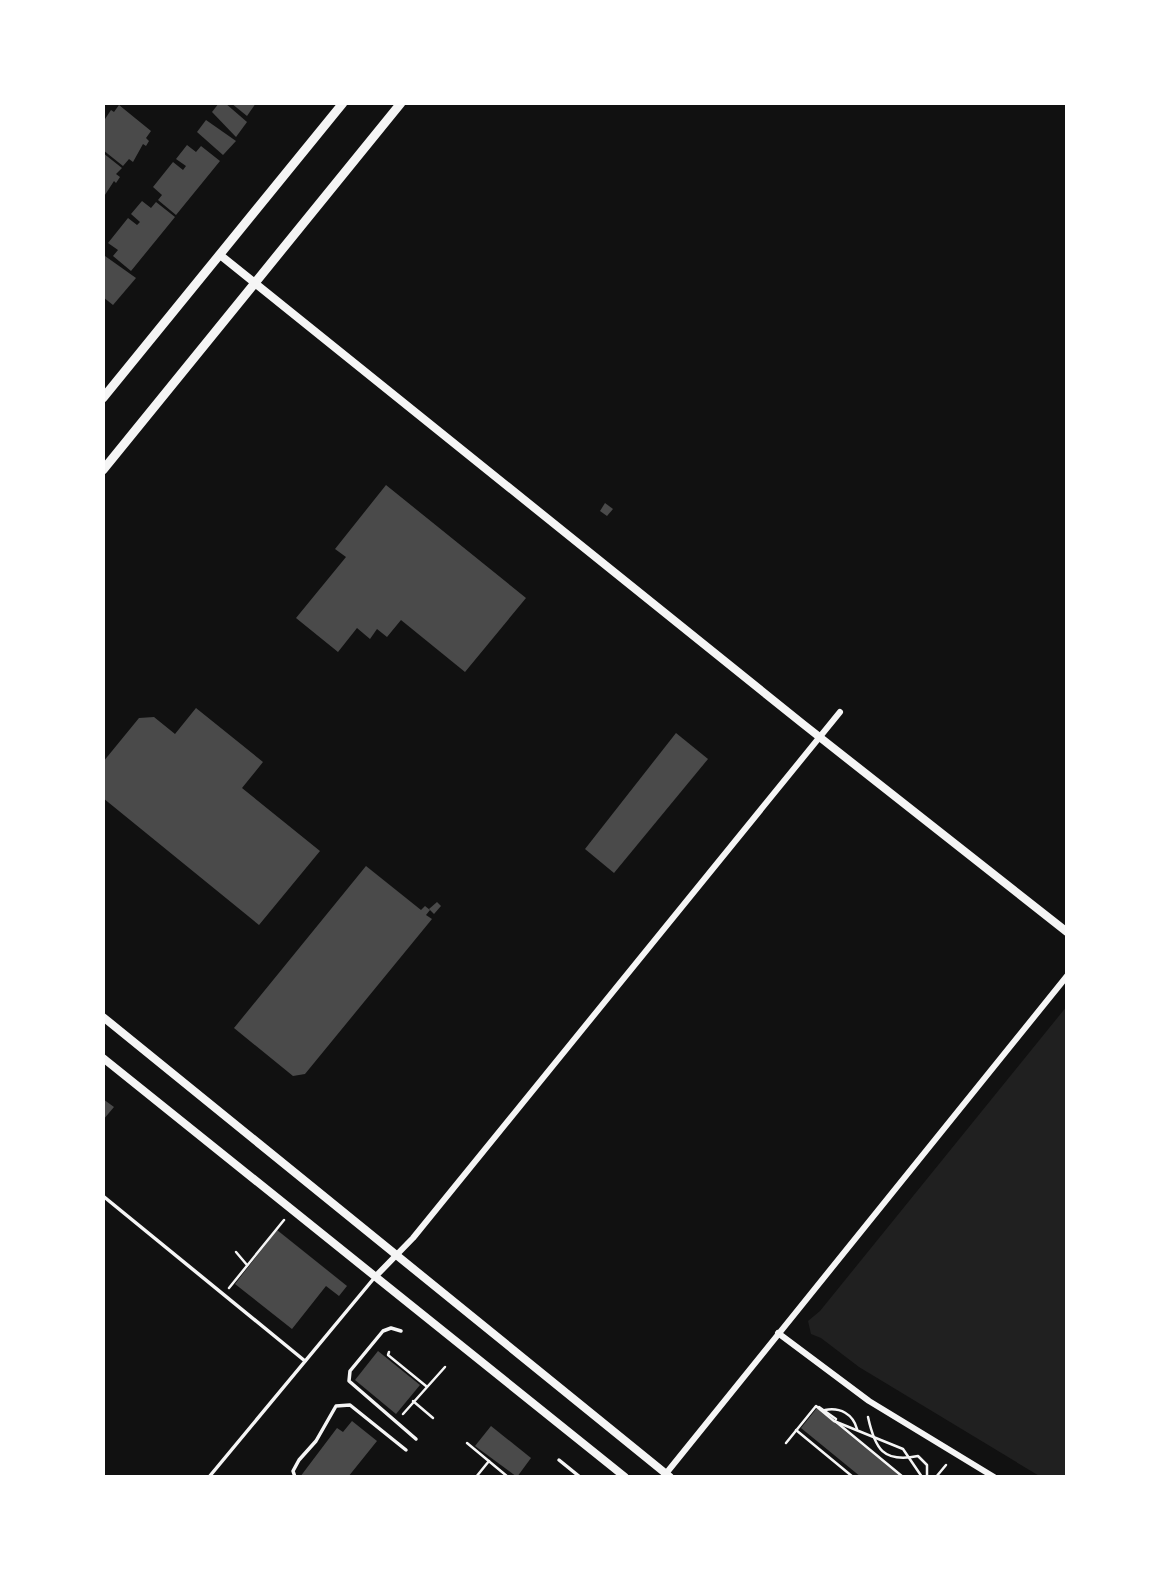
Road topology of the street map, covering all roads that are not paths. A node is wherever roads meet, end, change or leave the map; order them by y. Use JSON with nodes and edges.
{"nodes":[{"id":1,"x":343,"y":103,"type":"edge"},
{"id":2,"x":401,"y":103,"type":"edge"},
{"id":3,"x":220,"y":255,"type":"junction"},
{"id":4,"x":254,"y":283,"type":"junction"},
{"id":5,"x":103,"y":398,"type":"edge"},
{"id":6,"x":103,"y":470,"type":"edge"},
{"id":7,"x":840,"y":712,"type":"dead end"},
{"id":8,"x":821,"y":738,"type":"junction"},
{"id":9,"x":1067,"y":932,"type":"edge"},
{"id":10,"x":1067,"y":976,"type":"edge"},
{"id":11,"x":103,"y":1017,"type":"edge"},
{"id":12,"x":103,"y":1058,"type":"edge"},
{"id":13,"x":103,"y":1196,"type":"edge"},
{"id":14,"x":395,"y":1254,"type":"junction"},
{"id":15,"x":375,"y":1277,"type":"junction"},
{"id":16,"x":401,"y":1331,"type":"dead end"},
{"id":17,"x":778,"y":1333,"type":"junction"},
{"id":18,"x":305,"y":1361,"type":"junction"},
{"id":19,"x":416,"y":1439,"type":"dead end"},
{"id":20,"x":406,"y":1450,"type":"dead end"},
{"id":21,"x":559,"y":1460,"type":"dead end"},
{"id":22,"x":667,"y":1476,"type":"edge"},
{"id":23,"x":209,"y":1477,"type":"edge"},
{"id":24,"x":295,"y":1477,"type":"edge"},
{"id":25,"x":580,"y":1477,"type":"edge"},
{"id":26,"x":625,"y":1477,"type":"edge"},
{"id":27,"x":994,"y":1477,"type":"edge"}],
"edges":[{"from":1,"to":3,"type":"main road"},
{"from":2,"to":4,"type":"main road"},
{"from":3,"to":4,"type":"street"},
{"from":3,"to":5,"type":"main road"},
{"from":4,"to":6,"type":"main road"},
{"from":4,"to":8,"type":"street"},
{"from":7,"to":8,"type":"street"},
{"from":8,"to":9,"type":"street"},
{"from":8,"to":14,"type":"street"},
{"from":10,"to":17,"type":"street"},
{"from":11,"to":14,"type":"street"},
{"from":12,"to":15,"type":"street"},
{"from":13,"to":18,"type":"lane"},
{"from":14,"to":15,"type":"street"},
{"from":14,"to":22,"type":"street"},
{"from":15,"to":18,"type":"lane"},
{"from":15,"to":26,"type":"street"},
{"from":16,"to":19,"type":"lane"},
{"from":17,"to":22,"type":"street"},
{"from":17,"to":27,"type":"street"},
{"from":18,"to":23,"type":"lane"},
{"from":20,"to":24,"type":"lane"},
{"from":21,"to":25,"type":"lane"}]}
